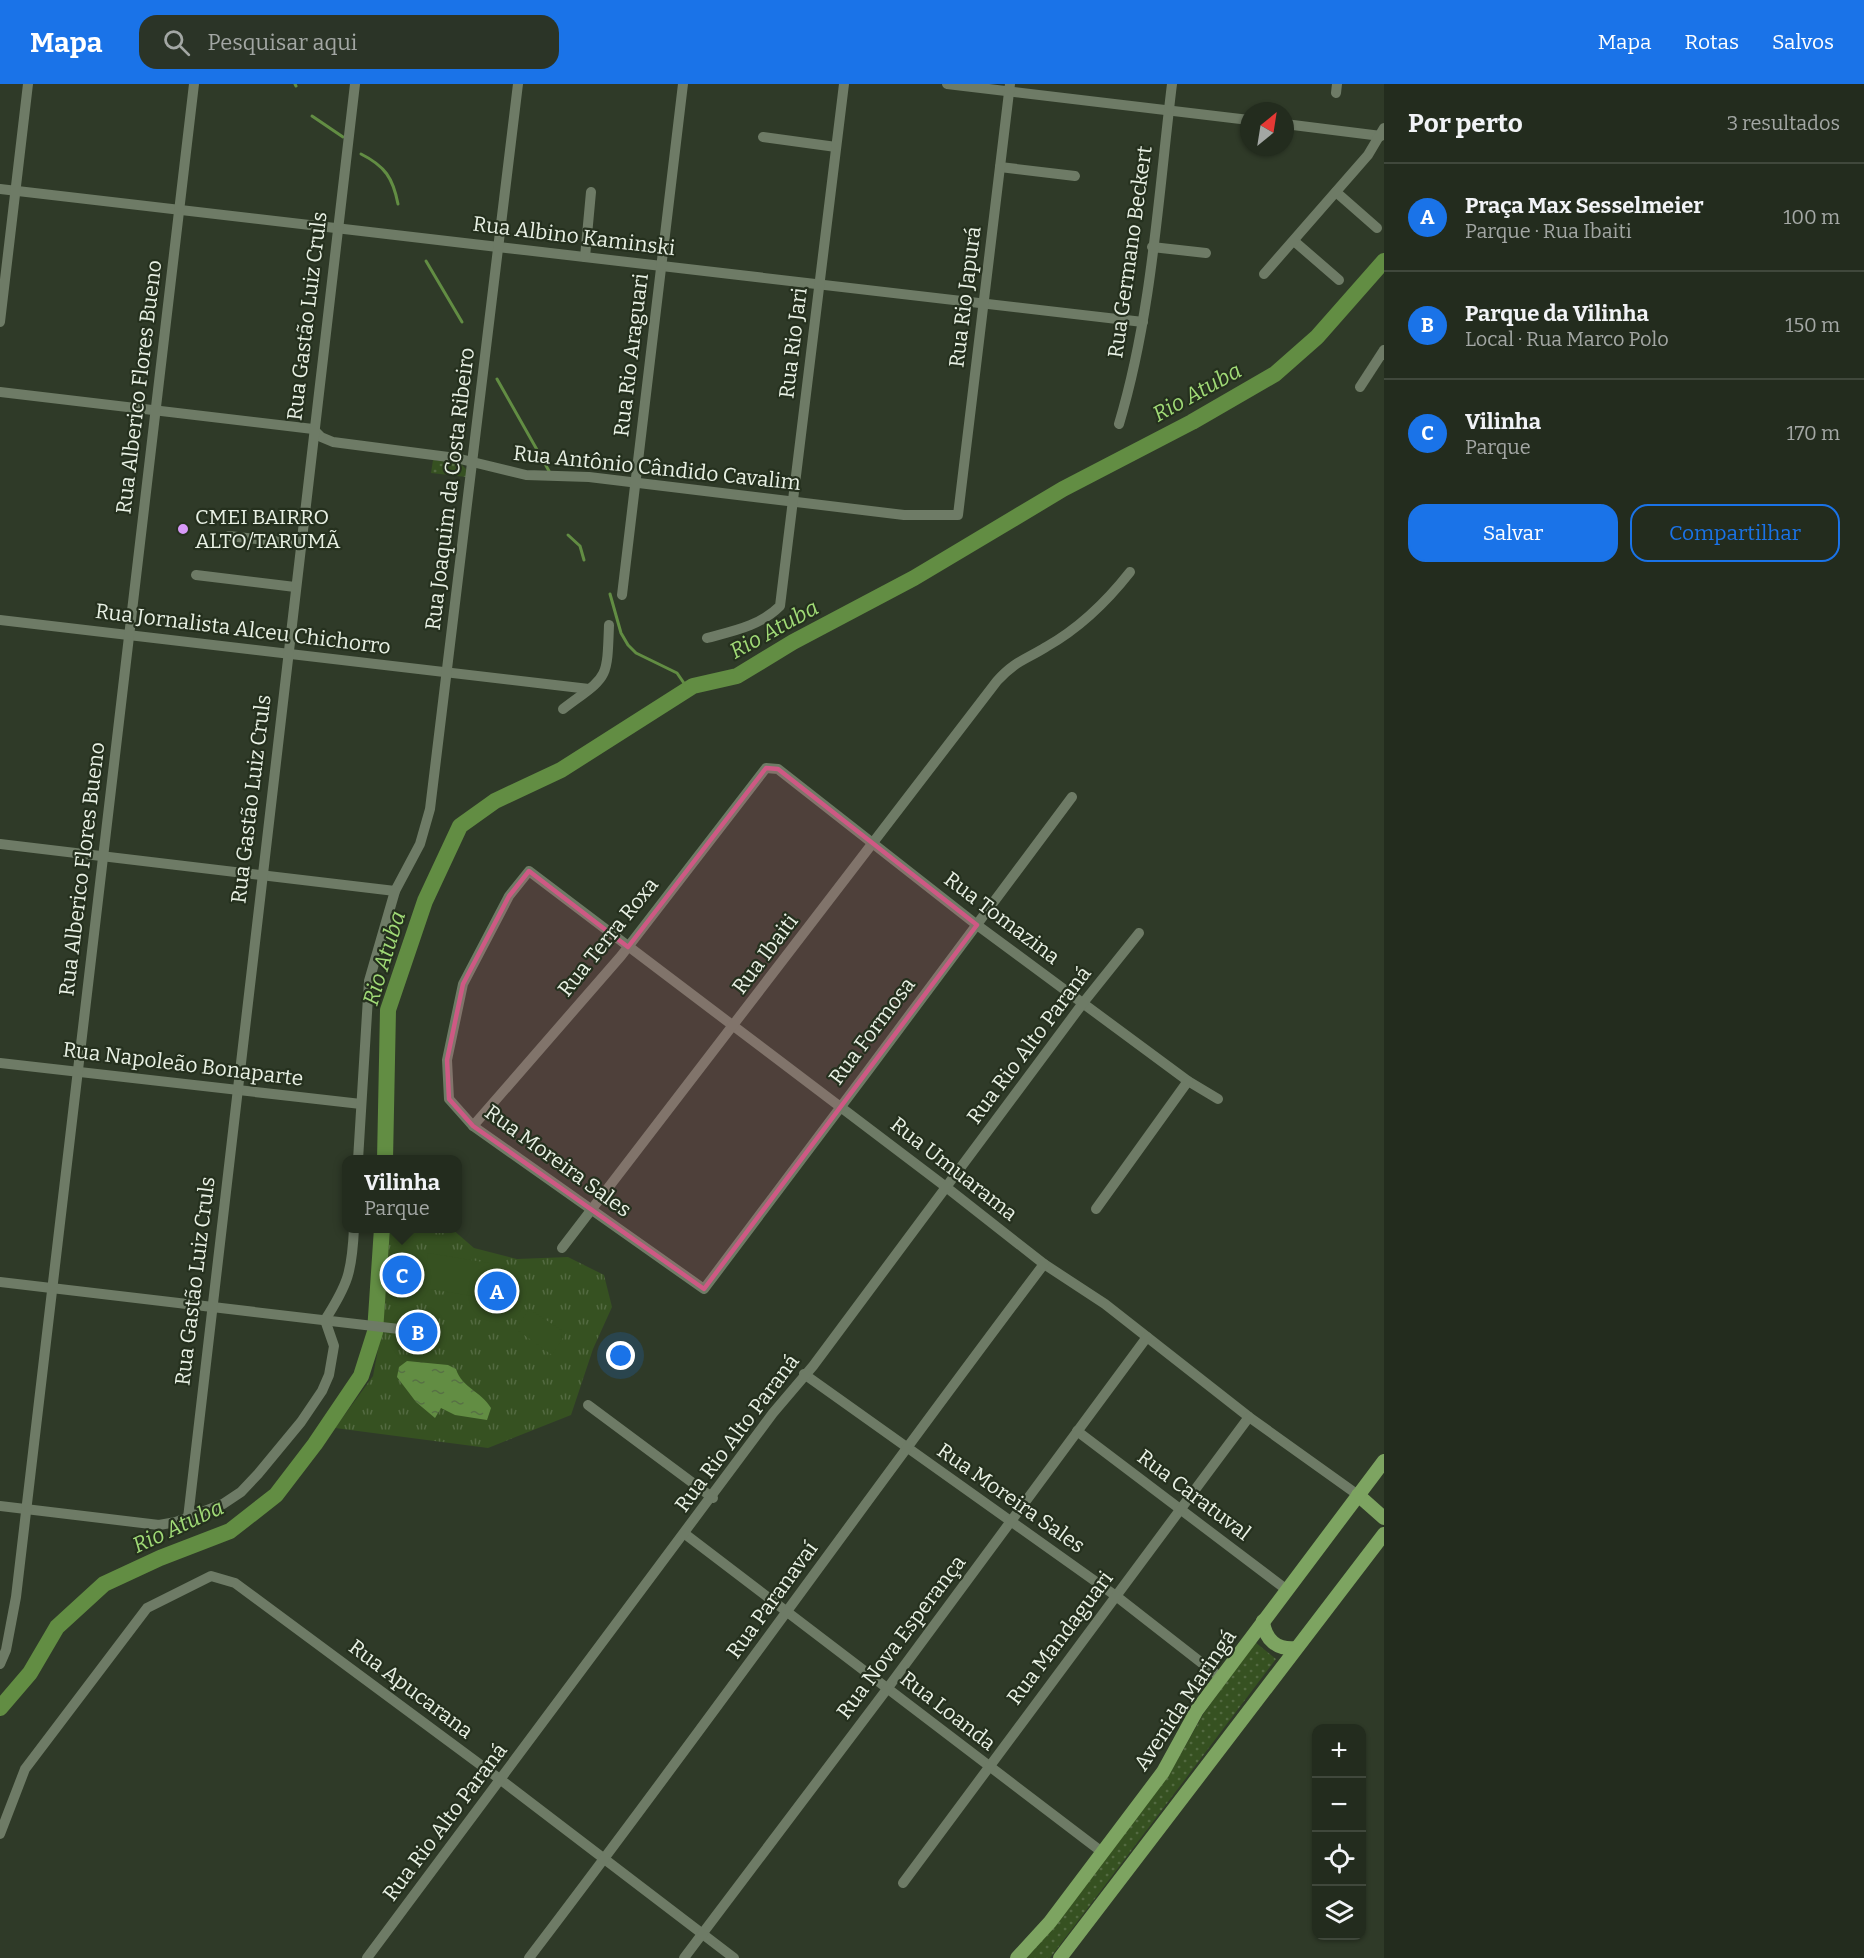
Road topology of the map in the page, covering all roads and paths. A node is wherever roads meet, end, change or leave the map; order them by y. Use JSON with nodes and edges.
{"nodes":[{"id":1,"x":28,"y":84,"type":"edge"},
{"id":2,"x":194,"y":84,"type":"edge"},
{"id":3,"x":355,"y":84,"type":"edge"},
{"id":4,"x":518,"y":84,"type":"edge"},
{"id":5,"x":683,"y":84,"type":"edge"},
{"id":6,"x":844,"y":84,"type":"edge"},
{"id":7,"x":947,"y":84,"type":"edge"},
{"id":8,"x":1172,"y":84,"type":"edge"},
{"id":9,"x":1010,"y":88,"type":"edge"},
{"id":10,"x":1169,"y":110,"type":"junction"},
{"id":11,"x":1240,"y":119,"type":"edge"},
{"id":12,"x":1294,"y":125,"type":"edge"},
{"id":13,"x":1382,"y":132,"type":"edge"},
{"id":14,"x":763,"y":137,"type":"dead end"},
{"id":15,"x":837,"y":147,"type":"junction"},
{"id":16,"x":1000,"y":167,"type":"junction"},
{"id":17,"x":1075,"y":176,"type":"dead end"},
{"id":18,"x":0,"y":189,"type":"edge"},
{"id":19,"x":15,"y":190,"type":"junction"},
{"id":20,"x":591,"y":192,"type":"dead end"},
{"id":21,"x":1336,"y":192,"type":"junction"},
{"id":22,"x":180,"y":209,"type":"junction"},
{"id":23,"x":338,"y":228,"type":"junction"},
{"id":24,"x":1377,"y":228,"type":"dead end"},
{"id":25,"x":1294,"y":241,"type":"junction"},
{"id":26,"x":498,"y":247,"type":"junction"},
{"id":27,"x":1152,"y":247,"type":"junction"},
{"id":28,"x":1206,"y":253,"type":"dead end"},
{"id":29,"x":585,"y":257,"type":"junction"},
{"id":30,"x":661,"y":266,"type":"junction"},
{"id":31,"x":1264,"y":274,"type":"dead end"},
{"id":32,"x":1339,"y":280,"type":"dead end"},
{"id":33,"x":820,"y":284,"type":"junction"},
{"id":34,"x":984,"y":303,"type":"junction"},
{"id":35,"x":0,"y":322,"type":"edge"},
{"id":36,"x":1143,"y":322,"type":"junction"},
{"id":37,"x":1384,"y":351,"type":"edge"},
{"id":38,"x":1360,"y":387,"type":"dead end"},
{"id":39,"x":0,"y":393,"type":"edge"},
{"id":40,"x":156,"y":411,"type":"junction"},
{"id":41,"x":1119,"y":424,"type":"dead end"},
{"id":42,"x":313,"y":429,"type":"junction"},
{"id":43,"x":474,"y":462,"type":"junction"},
{"id":44,"x":635,"y":483,"type":"junction"},
{"id":45,"x":793,"y":502,"type":"junction"},
{"id":46,"x":958,"y":515,"type":"joint"},
{"id":47,"x":229,"y":536,"type":"dead end"},
{"id":48,"x":300,"y":544,"type":"junction"},
{"id":49,"x":1130,"y":572,"type":"dead end"},
{"id":50,"x":196,"y":575,"type":"dead end"},
{"id":51,"x":295,"y":587,"type":"junction"},
{"id":52,"x":622,"y":595,"type":"dead end"},
{"id":53,"x":0,"y":620,"type":"edge"},
{"id":54,"x":609,"y":625,"type":"dead end"},
{"id":55,"x":129,"y":635,"type":"junction"},
{"id":56,"x":707,"y":638,"type":"dead end"},
{"id":57,"x":287,"y":654,"type":"junction"},
{"id":58,"x":447,"y":673,"type":"junction"},
{"id":59,"x":589,"y":689,"type":"junction"},
{"id":60,"x":563,"y":709,"type":"dead end"},
{"id":61,"x":766,"y":768,"type":"joint"},
{"id":62,"x":1072,"y":797,"type":"dead end"},
{"id":63,"x":0,"y":844,"type":"edge"},
{"id":64,"x":874,"y":845,"type":"junction"},
{"id":65,"x":103,"y":856,"type":"junction"},
{"id":66,"x":529,"y":872,"type":"joint"},
{"id":67,"x":262,"y":875,"type":"junction"},
{"id":68,"x":395,"y":891,"type":"junction"},
{"id":69,"x":977,"y":925,"type":"junction"},
{"id":70,"x":1139,"y":933,"type":"dead end"},
{"id":71,"x":628,"y":947,"type":"junction"},
{"id":72,"x":1083,"y":1003,"type":"junction"},
{"id":73,"x":733,"y":1028,"type":"junction"},
{"id":74,"x":0,"y":1062,"type":"edge"},
{"id":75,"x":78,"y":1071,"type":"junction"},
{"id":76,"x":1188,"y":1081,"type":"junction"},
{"id":77,"x":237,"y":1090,"type":"junction"},
{"id":78,"x":1218,"y":1100,"type":"dead end"},
{"id":79,"x":361,"y":1104,"type":"junction"},
{"id":80,"x":840,"y":1106,"type":"junction"},
{"id":81,"x":473,"y":1126,"type":"junction"},
{"id":82,"x":358,"y":1155,"type":"edge"},
{"id":83,"x":946,"y":1186,"type":"junction"},
{"id":84,"x":1096,"y":1209,"type":"dead end"},
{"id":85,"x":592,"y":1211,"type":"junction"},
{"id":86,"x":354,"y":1233,"type":"edge"},
{"id":87,"x":562,"y":1248,"type":"dead end"},
{"id":88,"x":1044,"y":1264,"type":"junction"},
{"id":89,"x":0,"y":1282,"type":"edge"},
{"id":90,"x":52,"y":1288,"type":"junction"},
{"id":91,"x":704,"y":1289,"type":"joint"},
{"id":92,"x":212,"y":1307,"type":"junction"},
{"id":93,"x":325,"y":1320,"type":"junction"},
{"id":94,"x":416,"y":1331,"type":"dead end"},
{"id":95,"x":1147,"y":1337,"type":"junction"},
{"id":96,"x":804,"y":1374,"type":"junction"},
{"id":97,"x":588,"y":1406,"type":"dead end"},
{"id":98,"x":1249,"y":1417,"type":"junction"},
{"id":99,"x":1077,"y":1431,"type":"junction"},
{"id":100,"x":906,"y":1447,"type":"junction"},
{"id":101,"x":1384,"y":1461,"type":"edge"},
{"id":102,"x":1358,"y":1495,"type":"junction"},
{"id":103,"x":712,"y":1498,"type":"junction"},
{"id":104,"x":0,"y":1506,"type":"edge"},
{"id":105,"x":26,"y":1509,"type":"junction"},
{"id":106,"x":1180,"y":1509,"type":"junction"},
{"id":107,"x":188,"y":1518,"type":"junction"},
{"id":108,"x":1384,"y":1518,"type":"edge"},
{"id":109,"x":1012,"y":1522,"type":"junction"},
{"id":110,"x":685,"y":1534,"type":"junction"},
{"id":111,"x":1384,"y":1534,"type":"edge"},
{"id":112,"x":1287,"y":1590,"type":"junction"},
{"id":113,"x":1116,"y":1596,"type":"junction"},
{"id":114,"x":789,"y":1612,"type":"junction"},
{"id":115,"x":1263,"y":1621,"type":"junction"},
{"id":116,"x":1296,"y":1648,"type":"junction"},
{"id":117,"x":2,"y":1661,"type":"edge"},
{"id":118,"x":1221,"y":1678,"type":"junction"},
{"id":119,"x":887,"y":1689,"type":"junction"},
{"id":120,"x":988,"y":1767,"type":"junction"},
{"id":121,"x":501,"y":1780,"type":"junction"},
{"id":122,"x":0,"y":1834,"type":"edge"},
{"id":123,"x":1102,"y":1852,"type":"junction"},
{"id":124,"x":604,"y":1860,"type":"junction"},
{"id":125,"x":903,"y":1883,"type":"dead end"},
{"id":126,"x":702,"y":1934,"type":"junction"},
{"id":127,"x":367,"y":1958,"type":"edge"},
{"id":128,"x":529,"y":1958,"type":"edge"},
{"id":129,"x":684,"y":1958,"type":"edge"},
{"id":130,"x":734,"y":1958,"type":"edge"},
{"id":131,"x":1017,"y":1958,"type":"edge"},
{"id":132,"x":1060,"y":1958,"type":"edge"}],
"edges":[{"from":1,"to":19,"type":"street"},
{"from":2,"to":22,"type":"street","name":"Rua Alberico Flores Bueno"},
{"from":3,"to":23,"type":"street","name":"Rua Gastão Luiz Cruls"},
{"from":4,"to":26,"type":"street","name":"Rua Joaquim da Costa Ribeiro"},
{"from":5,"to":30,"type":"street","name":"Rua Rio Araguari"},
{"from":6,"to":15,"type":"street","name":"Rua Rio Jari"},
{"from":7,"to":9,"type":"street"},
{"from":8,"to":10,"type":"street","name":"Rua Germano Beckert"},
{"from":9,"to":10,"type":"street"},
{"from":9,"to":16,"type":"street","name":"Rua Rio Japurá"},
{"from":10,"to":11,"type":"street"},
{"from":10,"to":27,"type":"street","name":"Rua Germano Beckert"},
{"from":12,"to":13,"type":"street"},
{"from":13,"to":21,"type":"street"},
{"from":14,"to":15,"type":"street"},
{"from":15,"to":33,"type":"street","name":"Rua Rio Jari"},
{"from":16,"to":17,"type":"street"},
{"from":16,"to":34,"type":"street","name":"Rua Rio Japurá"},
{"from":18,"to":19,"type":"street","name":"Rua Albino Kaminski"},
{"from":19,"to":22,"type":"street","name":"Rua Albino Kaminski"},
{"from":19,"to":35,"type":"street"},
{"from":20,"to":29,"type":"street"},
{"from":21,"to":24,"type":"street"},
{"from":21,"to":25,"type":"street"},
{"from":22,"to":23,"type":"street","name":"Rua Albino Kaminski"},
{"from":22,"to":40,"type":"street","name":"Rua Alberico Flores Bueno"},
{"from":23,"to":26,"type":"street","name":"Rua Albino Kaminski"},
{"from":23,"to":42,"type":"street","name":"Rua Gastão Luiz Cruls"},
{"from":25,"to":31,"type":"street"},
{"from":25,"to":32,"type":"street"},
{"from":26,"to":29,"type":"street","name":"Rua Albino Kaminski"},
{"from":26,"to":43,"type":"street","name":"Rua Joaquim da Costa Ribeiro"},
{"from":27,"to":28,"type":"street"},
{"from":27,"to":36,"type":"street","name":"Rua Germano Beckert"},
{"from":29,"to":30,"type":"street","name":"Rua Albino Kaminski"},
{"from":30,"to":33,"type":"street","name":"Rua Albino Kaminski"},
{"from":30,"to":44,"type":"street","name":"Rua Rio Araguari"},
{"from":33,"to":34,"type":"street","name":"Rua Albino Kaminski"},
{"from":33,"to":45,"type":"street","name":"Rua Rio Jari"},
{"from":34,"to":36,"type":"street","name":"Rua Albino Kaminski"},
{"from":34,"to":46,"type":"street","name":"Rua Rio Japurá"},
{"from":36,"to":41,"type":"street","name":"Rua Germano Beckert"},
{"from":37,"to":38,"type":"street"},
{"from":39,"to":40,"type":"street","name":"Rua Antônio Cândido Cavalim"},
{"from":40,"to":42,"type":"street","name":"Rua Antônio Cândido Cavalim"},
{"from":40,"to":55,"type":"street","name":"Rua Alberico Flores Bueno"},
{"from":42,"to":43,"type":"street","name":"Rua Antônio Cândido Cavalim"},
{"from":42,"to":48,"type":"street","name":"Rua Gastão Luiz Cruls"},
{"from":43,"to":44,"type":"street","name":"Rua Antônio Cândido Cavalim"},
{"from":43,"to":58,"type":"street","name":"Rua Joaquim da Costa Ribeiro"},
{"from":44,"to":45,"type":"street","name":"Rua Antônio Cândido Cavalim"},
{"from":44,"to":52,"type":"street","name":"Rua Rio Araguari"},
{"from":45,"to":46,"type":"street","name":"Rua Antônio Cândido Cavalim"},
{"from":45,"to":56,"type":"street","name":"Rua Rio Jari"},
{"from":47,"to":48,"type":"street"},
{"from":48,"to":51,"type":"street","name":"Rua Gastão Luiz Cruls"},
{"from":49,"to":64,"type":"street","name":"Rua Ibaiti"},
{"from":50,"to":51,"type":"street"},
{"from":51,"to":57,"type":"street","name":"Rua Gastão Luiz Cruls"},
{"from":53,"to":55,"type":"street","name":"Rua Jornalista Alceu Chichorro"},
{"from":54,"to":59,"type":"street"},
{"from":55,"to":57,"type":"street","name":"Rua Jornalista Alceu Chichorro"},
{"from":55,"to":65,"type":"street","name":"Rua Alberico Flores Bueno"},
{"from":57,"to":58,"type":"street","name":"Rua Jornalista Alceu Chichorro"},
{"from":57,"to":67,"type":"street","name":"Rua Gastão Luiz Cruls"},
{"from":58,"to":59,"type":"street","name":"Rua Jornalista Alceu Chichorro"},
{"from":58,"to":68,"type":"street","name":"Rua Joaquim da Costa Ribeiro"},
{"from":59,"to":60,"type":"street"},
{"from":61,"to":64,"type":"street","name":"Rua Tomazina"},
{"from":61,"to":71,"type":"street","name":"Rua Terra Roxa"},
{"from":62,"to":69,"type":"street","name":"Rua Formosa"},
{"from":63,"to":65,"type":"street"},
{"from":64,"to":69,"type":"street","name":"Rua Tomazina"},
{"from":64,"to":73,"type":"street","name":"Rua Ibaiti"},
{"from":65,"to":67,"type":"street"},
{"from":65,"to":75,"type":"street","name":"Rua Alberico Flores Bueno"},
{"from":66,"to":71,"type":"street","name":"Rua Umuarama"},
{"from":66,"to":81,"type":"street","name":"Rua Moreira Sales"},
{"from":67,"to":68,"type":"street"},
{"from":67,"to":77,"type":"street","name":"Rua Gastão Luiz Cruls"},
{"from":68,"to":79,"type":"street","name":"Rua Joaquim da Costa Ribeiro"},
{"from":69,"to":72,"type":"street","name":"Rua Tomazina"},
{"from":69,"to":80,"type":"street","name":"Rua Formosa"},
{"from":70,"to":72,"type":"street","name":"Rua Rio Alto Paraná"},
{"from":71,"to":73,"type":"street","name":"Rua Umuarama"},
{"from":71,"to":81,"type":"street","name":"Rua Terra Roxa"},
{"from":72,"to":76,"type":"street","name":"Rua Tomazina"},
{"from":72,"to":83,"type":"street","name":"Rua Rio Alto Paraná"},
{"from":73,"to":80,"type":"street","name":"Rua Umuarama"},
{"from":73,"to":85,"type":"street","name":"Rua Ibaiti"},
{"from":74,"to":75,"type":"street","name":"Rua Napoleão Bonaparte"},
{"from":75,"to":77,"type":"street","name":"Rua Napoleão Bonaparte"},
{"from":75,"to":90,"type":"street","name":"Rua Alberico Flores Bueno"},
{"from":76,"to":78,"type":"street","name":"Rua Tomazina"},
{"from":76,"to":84,"type":"street"},
{"from":77,"to":79,"type":"street","name":"Rua Napoleão Bonaparte"},
{"from":77,"to":92,"type":"street","name":"Rua Gastão Luiz Cruls"},
{"from":79,"to":82,"type":"street","name":"Rua Joaquim da Costa Ribeiro"},
{"from":80,"to":83,"type":"street","name":"Rua Umuarama"},
{"from":80,"to":91,"type":"street","name":"Rua Formosa"},
{"from":81,"to":85,"type":"street","name":"Rua Moreira Sales"},
{"from":83,"to":88,"type":"street","name":"Rua Umuarama"},
{"from":83,"to":96,"type":"street","name":"Rua Rio Alto Paraná"},
{"from":85,"to":87,"type":"street","name":"Rua Ibaiti"},
{"from":85,"to":91,"type":"street","name":"Rua Moreira Sales"},
{"from":86,"to":93,"type":"street"},
{"from":88,"to":95,"type":"street","name":"Rua Umuarama"},
{"from":88,"to":100,"type":"street","name":"Rua Paranavaí"},
{"from":89,"to":90,"type":"street"},
{"from":90,"to":92,"type":"street"},
{"from":90,"to":105,"type":"street","name":"Rua Alberico Flores Bueno"},
{"from":92,"to":93,"type":"street"},
{"from":92,"to":107,"type":"street","name":"Rua Gastão Luiz Cruls"},
{"from":93,"to":94,"type":"street"},
{"from":93,"to":107,"type":"street"},
{"from":95,"to":98,"type":"street","name":"Rua Umuarama"},
{"from":95,"to":99,"type":"street","name":"Rua Nova Esperança"},
{"from":96,"to":100,"type":"street","name":"Rua Moreira Sales"},
{"from":96,"to":103,"type":"street","name":"Rua Rio Alto Paraná"},
{"from":97,"to":103,"type":"street"},
{"from":98,"to":102,"type":"street","name":"Rua Umuarama"},
{"from":98,"to":106,"type":"street","name":"Rua Mandaguari"},
{"from":99,"to":106,"type":"street","name":"Rua Caratuval"},
{"from":99,"to":109,"type":"street","name":"Rua Nova Esperança"},
{"from":100,"to":109,"type":"street","name":"Rua Moreira Sales"},
{"from":100,"to":114,"type":"street","name":"Rua Paranavaí"},
{"from":101,"to":102,"type":"main road","name":"Avenida Maringá"},
{"from":102,"to":108,"type":"main road"},
{"from":102,"to":112,"type":"main road","name":"Avenida Maringá"},
{"from":103,"to":110,"type":"street","name":"Rua Rio Alto Paraná"},
{"from":104,"to":105,"type":"street"},
{"from":105,"to":107,"type":"street"},
{"from":105,"to":117,"type":"street","name":"Rua Alberico Flores Bueno"},
{"from":106,"to":112,"type":"street","name":"Rua Caratuval"},
{"from":106,"to":113,"type":"street","name":"Rua Mandaguari"},
{"from":109,"to":113,"type":"street","name":"Rua Moreira Sales"},
{"from":109,"to":119,"type":"street","name":"Rua Nova Esperança"},
{"from":110,"to":114,"type":"street","name":"Rua Loanda"},
{"from":110,"to":121,"type":"street","name":"Rua Rio Alto Paraná"},
{"from":111,"to":116,"type":"main road"},
{"from":112,"to":115,"type":"main road","name":"Avenida Maringá"},
{"from":113,"to":118,"type":"street","name":"Rua Moreira Sales"},
{"from":113,"to":120,"type":"street","name":"Rua Mandaguari"},
{"from":114,"to":119,"type":"street","name":"Rua Loanda"},
{"from":114,"to":124,"type":"street","name":"Rua Paranavaí"},
{"from":115,"to":116,"type":"main road"},
{"from":115,"to":118,"type":"main road","name":"Avenida Maringá"},
{"from":116,"to":132,"type":"main road"},
{"from":118,"to":123,"type":"main road","name":"Avenida Maringá"},
{"from":119,"to":120,"type":"street","name":"Rua Loanda"},
{"from":119,"to":126,"type":"street","name":"Rua Nova Esperança"},
{"from":120,"to":123,"type":"street","name":"Rua Loanda"},
{"from":120,"to":125,"type":"street","name":"Rua Mandaguari"},
{"from":121,"to":122,"type":"street","name":"Rua Apucarana"},
{"from":121,"to":124,"type":"street","name":"Rua Apucarana"},
{"from":121,"to":127,"type":"street","name":"Rua Rio Alto Paraná"},
{"from":123,"to":131,"type":"main road","name":"Avenida Maringá"},
{"from":124,"to":126,"type":"street","name":"Rua Apucarana"},
{"from":124,"to":128,"type":"street","name":"Rua Paranavaí"},
{"from":126,"to":129,"type":"street","name":"Rua Nova Esperança"},
{"from":126,"to":130,"type":"street","name":"Rua Apucarana"}]}
